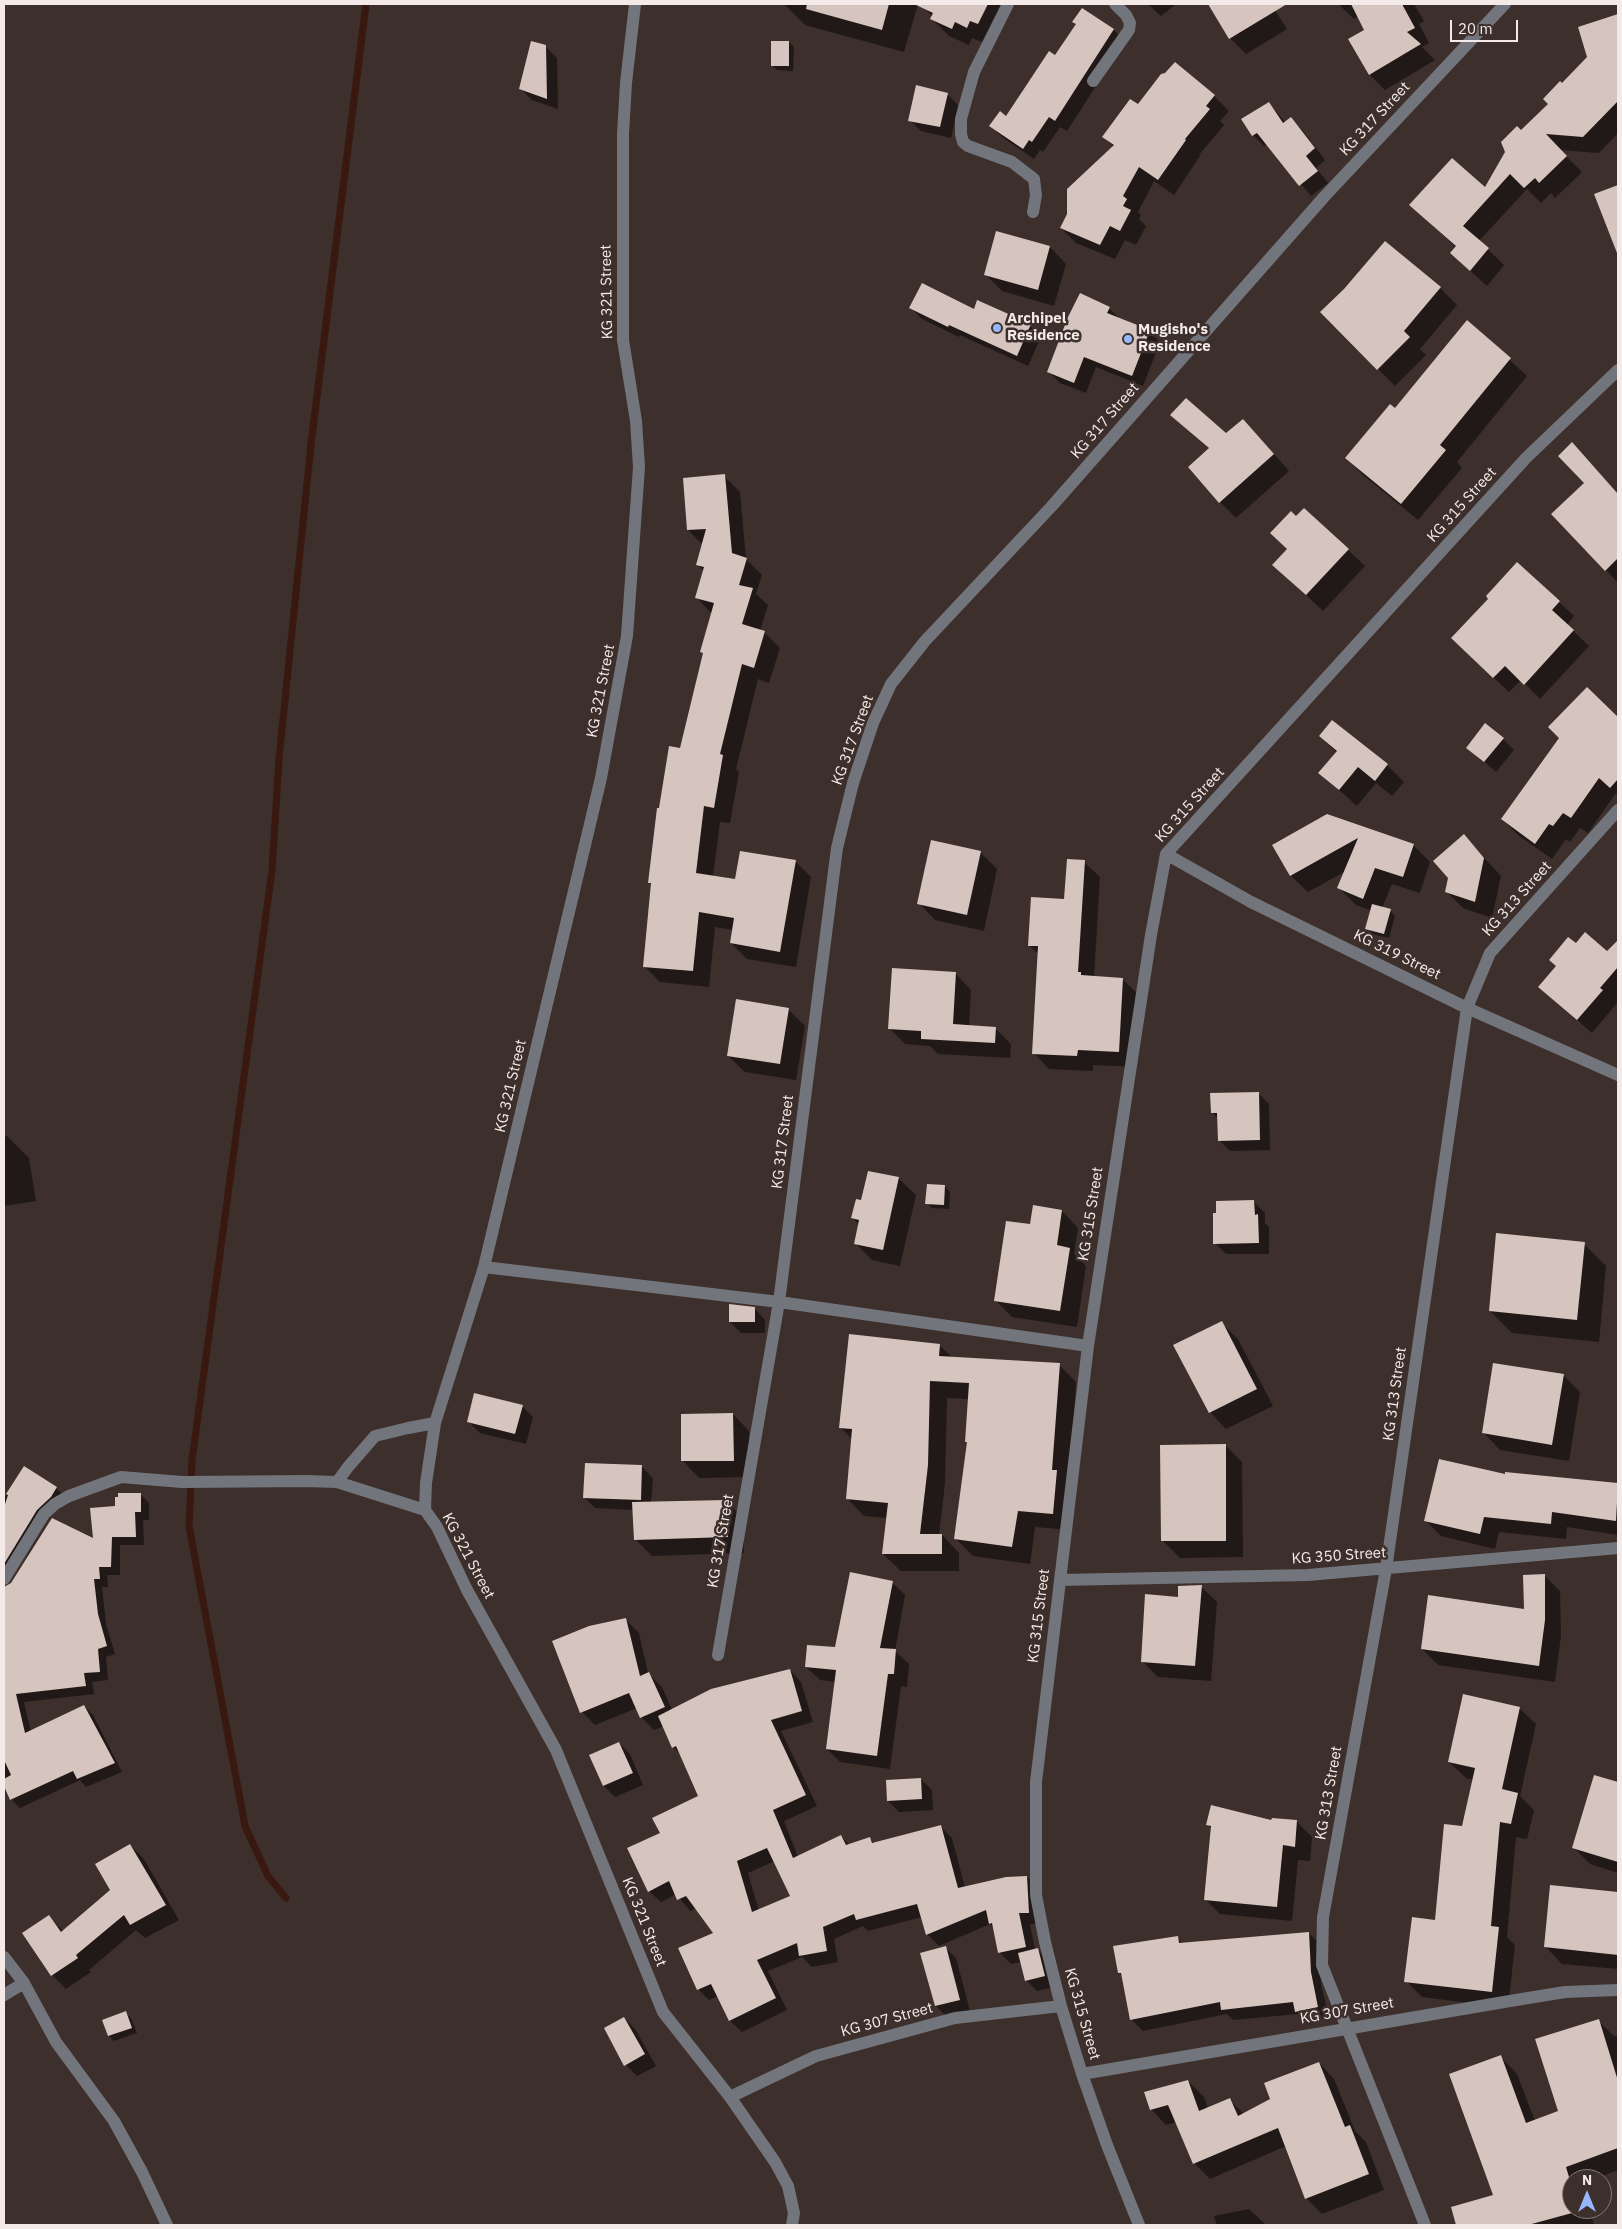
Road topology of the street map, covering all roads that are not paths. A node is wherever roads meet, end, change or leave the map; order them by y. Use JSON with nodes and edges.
{"nodes":[{"id":1,"x":635,"y":4,"type":"edge"},
{"id":2,"x":1008,"y":4,"type":"edge"},
{"id":3,"x":1115,"y":4,"type":"edge"},
{"id":4,"x":1505,"y":4,"type":"edge"},
{"id":5,"x":1093,"y":81,"type":"dead end"},
{"id":6,"x":1033,"y":212,"type":"dead end"},
{"id":7,"x":1618,"y":370,"type":"edge"},
{"id":8,"x":1618,"y":810,"type":"edge"},
{"id":9,"x":1166,"y":854,"type":"junction"},
{"id":10,"x":1467,"y":1008,"type":"junction"},
{"id":11,"x":1618,"y":1075,"type":"edge"},
{"id":12,"x":484,"y":1267,"type":"junction"},
{"id":13,"x":779,"y":1302,"type":"junction"},
{"id":14,"x":1088,"y":1346,"type":"junction"},
{"id":15,"x":435,"y":1423,"type":"junction"},
{"id":16,"x":337,"y":1482,"type":"junction"},
{"id":17,"x":425,"y":1510,"type":"junction"},
{"id":18,"x":1618,"y":1548,"type":"edge"},
{"id":19,"x":1386,"y":1569,"type":"junction"},
{"id":20,"x":4,"y":1578,"type":"edge"},
{"id":21,"x":1060,"y":1580,"type":"junction"},
{"id":22,"x":718,"y":1655,"type":"dead end"},
{"id":23,"x":4,"y":1957,"type":"edge"},
{"id":24,"x":24,"y":1983,"type":"junction"},
{"id":25,"x":1618,"y":1990,"type":"edge"},
{"id":26,"x":4,"y":1995,"type":"edge"},
{"id":27,"x":1061,"y":2006,"type":"junction"},
{"id":28,"x":1346,"y":2028,"type":"junction"},
{"id":29,"x":1082,"y":2074,"type":"junction"},
{"id":30,"x":730,"y":2097,"type":"junction"},
{"id":31,"x":167,"y":2225,"type":"edge"},
{"id":32,"x":792,"y":2225,"type":"edge"},
{"id":33,"x":1139,"y":2225,"type":"edge"},
{"id":34,"x":1425,"y":2225,"type":"edge"}],
"edges":[{"from":1,"to":12,"type":"street","name":"KG 321 Street"},
{"from":2,"to":6,"type":"street"},
{"from":3,"to":5,"type":"street"},
{"from":4,"to":13,"type":"street","name":"KG 317 Street"},
{"from":7,"to":9,"type":"street","name":"KG 315 Street"},
{"from":8,"to":10,"type":"street","name":"KG 313 Street"},
{"from":9,"to":10,"type":"street","name":"KG 319 Street"},
{"from":9,"to":14,"type":"street","name":"KG 315 Street"},
{"from":10,"to":11,"type":"street","name":"KG 319 Street"},
{"from":10,"to":19,"type":"street","name":"KG 313 Street"},
{"from":12,"to":13,"type":"street"},
{"from":12,"to":15,"type":"street","name":"KG 321 Street"},
{"from":13,"to":14,"type":"street"},
{"from":13,"to":22,"type":"street","name":"KG 317 Street"},
{"from":14,"to":21,"type":"street","name":"KG 315 Street"},
{"from":15,"to":16,"type":"street"},
{"from":15,"to":17,"type":"street","name":"KG 321 Street"},
{"from":16,"to":17,"type":"street"},
{"from":16,"to":20,"type":"street"},
{"from":17,"to":30,"type":"street","name":"KG 321 Street"},
{"from":18,"to":19,"type":"street","name":"KG 350 Street"},
{"from":19,"to":21,"type":"street","name":"KG 350 Street"},
{"from":19,"to":28,"type":"street","name":"KG 313 Street"},
{"from":21,"to":27,"type":"street","name":"KG 315 Street"},
{"from":23,"to":24,"type":"street"},
{"from":24,"to":26,"type":"street"},
{"from":24,"to":31,"type":"street"},
{"from":25,"to":28,"type":"street","name":"KG 307 Street"},
{"from":27,"to":29,"type":"street","name":"KG 315 Street"},
{"from":27,"to":30,"type":"street","name":"KG 307 Street"},
{"from":28,"to":29,"type":"street","name":"KG 307 Street"},
{"from":28,"to":34,"type":"street","name":"KG 313 Street"},
{"from":29,"to":33,"type":"street","name":"KG 315 Street"},
{"from":30,"to":32,"type":"street","name":"KG 321 Street"}]}
